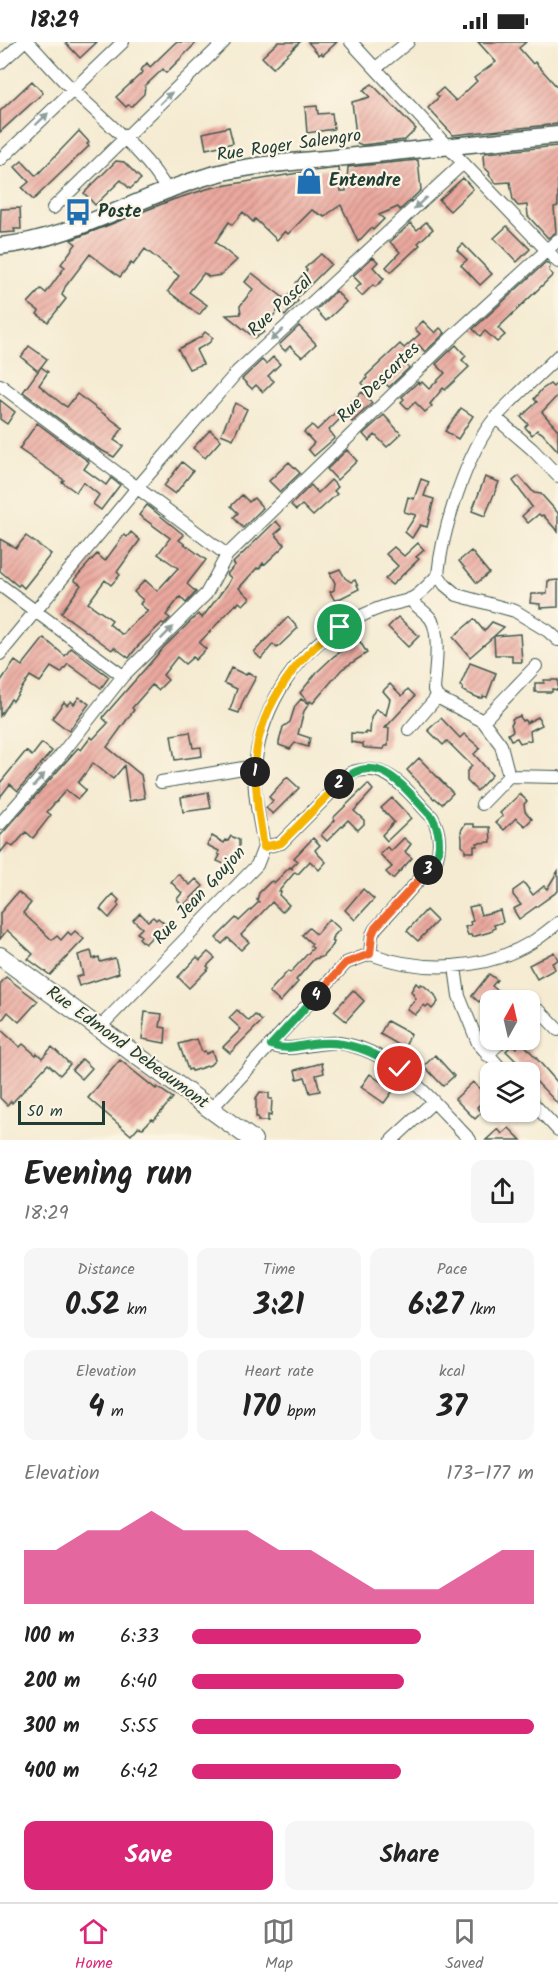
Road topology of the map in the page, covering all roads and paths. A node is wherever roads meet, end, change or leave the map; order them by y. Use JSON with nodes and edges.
{"nodes":[{"id":1,"x":23,"y":42,"type":"edge"},
{"id":2,"x":28,"y":42,"type":"edge"},
{"id":3,"x":123,"y":42,"type":"edge"},
{"id":4,"x":224,"y":42,"type":"edge"},
{"id":5,"x":351,"y":42,"type":"edge"},
{"id":6,"x":408,"y":42,"type":"edge"},
{"id":7,"x":0,"y":63,"type":"edge"},
{"id":8,"x":376,"y":68,"type":"junction"},
{"id":9,"x":73,"y":90,"type":"junction"},
{"id":10,"x":558,"y":135,"type":"edge"},
{"id":11,"x":124,"y":139,"type":"junction"},
{"id":12,"x":447,"y":146,"type":"junction"},
{"id":13,"x":0,"y":160,"type":"edge"},
{"id":14,"x":463,"y":163,"type":"junction"},
{"id":15,"x":168,"y":192,"type":"junction"},
{"id":16,"x":53,"y":208,"type":"dead end"},
{"id":17,"x":558,"y":240,"type":"edge"},
{"id":18,"x":0,"y":246,"type":"edge"},
{"id":19,"x":547,"y":250,"type":"junction"},
{"id":20,"x":558,"y":262,"type":"edge"},
{"id":21,"x":558,"y":356,"type":"edge"},
{"id":22,"x":0,"y":385,"type":"edge"},
{"id":23,"x":495,"y":418,"type":"junction"},
{"id":24,"x":558,"y":476,"type":"edge"},
{"id":25,"x":137,"y":488,"type":"junction"},
{"id":26,"x":227,"y":555,"type":"junction"},
{"id":27,"x":438,"y":575,"type":"junction"},
{"id":28,"x":0,"y":585,"type":"edge"},
{"id":29,"x":410,"y":599,"type":"junction"},
{"id":30,"x":36,"y":611,"type":"junction"},
{"id":31,"x":558,"y":640,"type":"edge"},
{"id":32,"x":0,"y":654,"type":"edge"},
{"id":33,"x":536,"y":666,"type":"dead end"},
{"id":34,"x":123,"y":676,"type":"junction"},
{"id":35,"x":436,"y":697,"type":"junction"},
{"id":36,"x":483,"y":721,"type":"junction"},
{"id":37,"x":409,"y":730,"type":"dead end"},
{"id":38,"x":255,"y":766,"type":"junction"},
{"id":39,"x":509,"y":776,"type":"junction"},
{"id":40,"x":558,"y":777,"type":"edge"},
{"id":41,"x":161,"y":782,"type":"dead end"},
{"id":42,"x":482,"y":804,"type":"dead end"},
{"id":43,"x":0,"y":824,"type":"edge"},
{"id":44,"x":264,"y":847,"type":"junction"},
{"id":45,"x":556,"y":926,"type":"edge"},
{"id":46,"x":370,"y":954,"type":"junction"},
{"id":47,"x":0,"y":956,"type":"edge"},
{"id":48,"x":455,"y":967,"type":"junction"},
{"id":49,"x":540,"y":1011,"type":"edge"},
{"id":50,"x":100,"y":1027,"type":"junction"},
{"id":51,"x":558,"y":1030,"type":"edge"},
{"id":52,"x":271,"y":1045,"type":"junction"},
{"id":53,"x":492,"y":1050,"type":"edge"},
{"id":54,"x":487,"y":1055,"type":"junction"},
{"id":55,"x":494,"y":1062,"type":"edge"},
{"id":56,"x":433,"y":1102,"type":"junction"},
{"id":57,"x":211,"y":1109,"type":"junction"},
{"id":58,"x":540,"y":1111,"type":"edge"},
{"id":59,"x":558,"y":1130,"type":"edge"},
{"id":60,"x":253,"y":1140,"type":"edge"},
{"id":61,"x":392,"y":1140,"type":"edge"},
{"id":62,"x":470,"y":1140,"type":"edge"}],
"edges":[{"from":1,"to":7,"type":"street"},
{"from":2,"to":9,"type":"street"},
{"from":3,"to":9,"type":"street"},
{"from":11,"to":4,"type":"street","one_way":true},
{"from":5,"to":8,"type":"street"},
{"from":6,"to":8,"type":"street"},
{"from":8,"to":12,"type":"street"},
{"from":9,"to":11,"type":"street"},
{"from":13,"to":9,"type":"street","one_way":true},
{"from":10,"to":12,"type":"street","name":"Rue Roger Salengro"},
{"from":11,"to":15,"type":"street"},
{"from":11,"to":16,"type":"street"},
{"from":12,"to":14,"type":"street"},
{"from":12,"to":15,"type":"street","name":"Rue Roger Salengro"},
{"from":14,"to":19,"type":"street"},
{"from":14,"to":25,"type":"street","name":"Rue Pascal","one_way":true},
{"from":15,"to":18,"type":"street","name":"Rue Roger Salengro"},
{"from":17,"to":19,"type":"street","name":"Rue Descartes"},
{"from":19,"to":20,"type":"street"},
{"from":19,"to":26,"type":"street","name":"Rue Descartes"},
{"from":21,"to":23,"type":"street"},
{"from":22,"to":25,"type":"street"},
{"from":23,"to":24,"type":"street"},
{"from":23,"to":27,"type":"street"},
{"from":25,"to":26,"type":"street"},
{"from":25,"to":30,"type":"street","name":"Rue Pascal"},
{"from":34,"to":26,"type":"street","name":"Rue Descartes","one_way":true},
{"from":27,"to":29,"type":"street"},
{"from":27,"to":31,"type":"street"},
{"from":28,"to":30,"type":"street"},
{"from":29,"to":35,"type":"street"},
{"from":29,"to":38,"type":"street"},
{"from":30,"to":32,"type":"street","name":"Rue Pascal"},
{"from":30,"to":34,"type":"street"},
{"from":33,"to":36,"type":"street"},
{"from":43,"to":34,"type":"street","name":"Rue Descartes","one_way":true},
{"from":35,"to":36,"type":"street"},
{"from":35,"to":37,"type":"street"},
{"from":36,"to":39,"type":"street"},
{"from":38,"to":41,"type":"street"},
{"from":38,"to":44,"type":"street"},
{"from":39,"to":40,"type":"street"},
{"from":39,"to":42,"type":"street"},
{"from":44,"to":46,"type":"street","name":"Rue Jean Goujon"},
{"from":44,"to":50,"type":"street","name":"Rue Jean Goujon"},
{"from":45,"to":48,"type":"street"},
{"from":46,"to":48,"type":"street"},
{"from":46,"to":52,"type":"street"},
{"from":47,"to":50,"type":"main road","name":"Rue Edmond Debeaumont"},
{"from":48,"to":54,"type":"street"},
{"from":49,"to":51,"type":"street"},
{"from":50,"to":57,"type":"main road","name":"Rue Edmond Debeaumont"},
{"from":52,"to":56,"type":"street"},
{"from":52,"to":57,"type":"street"},
{"from":53,"to":54,"type":"street"},
{"from":54,"to":55,"type":"street"},
{"from":56,"to":61,"type":"street"},
{"from":56,"to":62,"type":"street"},
{"from":57,"to":60,"type":"main road","name":"Rue Edmond Debeaumont"},
{"from":58,"to":59,"type":"street"}]}
